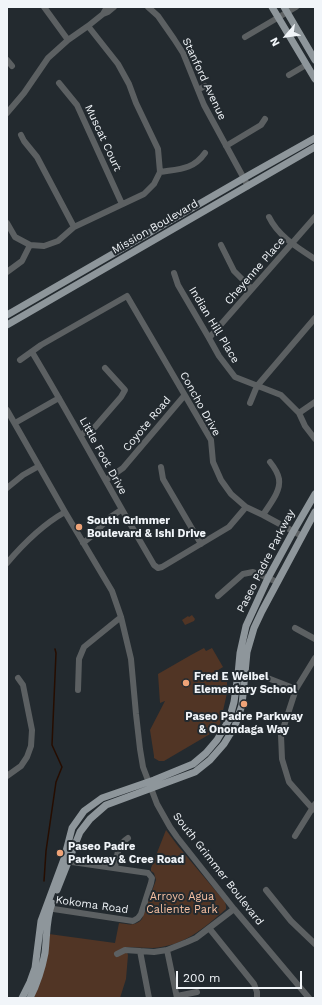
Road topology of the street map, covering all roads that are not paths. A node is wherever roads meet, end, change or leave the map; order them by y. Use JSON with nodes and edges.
{"nodes":[{"id":1,"x":44,"y":7,"type":"edge"},
{"id":2,"x":107,"y":7,"type":"edge"},
{"id":3,"x":114,"y":7,"type":"edge"},
{"id":4,"x":148,"y":7,"type":"edge"},
{"id":5,"x":272,"y":7,"type":"edge"},
{"id":6,"x":296,"y":7,"type":"edge"},
{"id":7,"x":285,"y":9,"type":"edge"},
{"id":8,"x":103,"y":14,"type":"junction"},
{"id":9,"x":278,"y":17,"type":"junction"},
{"id":10,"x":88,"y":26,"type":"junction"},
{"id":11,"x":245,"y":37,"type":"dead end"},
{"id":12,"x":68,"y":40,"type":"junction"},
{"id":13,"x":7,"y":60,"type":"edge"},
{"id":14,"x":315,"y":60,"type":"edge"},
{"id":15,"x":306,"y":65,"type":"junction"},
{"id":16,"x":12,"y":66,"type":"dead end"},
{"id":17,"x":289,"y":75,"type":"dead end"},
{"id":18,"x":315,"y":79,"type":"edge"},
{"id":19,"x":59,"y":83,"type":"dead end"},
{"id":20,"x":205,"y":86,"type":"dead end"},
{"id":21,"x":198,"y":90,"type":"junction"},
{"id":22,"x":7,"y":113,"type":"edge"},
{"id":23,"x":265,"y":120,"type":"dead end"},
{"id":24,"x":21,"y":135,"type":"dead end"},
{"id":25,"x":315,"y":138,"type":"edge"},
{"id":26,"x":226,"y":146,"type":"junction"},
{"id":27,"x":315,"y":148,"type":"edge"},
{"id":28,"x":205,"y":153,"type":"dead end"},
{"id":29,"x":160,"y":172,"type":"junction"},
{"id":30,"x":244,"y":178,"type":"junction"},
{"id":31,"x":248,"y":186,"type":"junction"},
{"id":32,"x":122,"y":204,"type":"junction"},
{"id":33,"x":269,"y":217,"type":"dead end"},
{"id":34,"x":315,"y":218,"type":"edge"},
{"id":35,"x":7,"y":223,"type":"edge"},
{"id":36,"x":74,"y":227,"type":"junction"},
{"id":37,"x":292,"y":244,"type":"junction"},
{"id":38,"x":30,"y":245,"type":"junction"},
{"id":39,"x":221,"y":245,"type":"dead end"},
{"id":40,"x":315,"y":259,"type":"edge"},
{"id":41,"x":7,"y":272,"type":"edge"},
{"id":42,"x":174,"y":273,"type":"dead end"},
{"id":43,"x":252,"y":289,"type":"junction"},
{"id":44,"x":7,"y":315,"type":"edge"},
{"id":45,"x":315,"y":318,"type":"edge"},
{"id":46,"x":7,"y":325,"type":"edge"},
{"id":47,"x":209,"y":338,"type":"junction"},
{"id":48,"x":32,"y":352,"type":"junction"},
{"id":49,"x":20,"y":360,"type":"dead end"},
{"id":50,"x":105,"y":368,"type":"dead end"},
{"id":51,"x":257,"y":386,"type":"junction"},
{"id":52,"x":184,"y":396,"type":"junction"},
{"id":53,"x":59,"y":398,"type":"junction"},
{"id":54,"x":315,"y":402,"type":"edge"},
{"id":55,"x":250,"y":403,"type":"dead end"},
{"id":56,"x":7,"y":410,"type":"edge"},
{"id":57,"x":298,"y":413,"type":"junction"},
{"id":58,"x":15,"y":423,"type":"junction"},
{"id":59,"x":80,"y":435,"type":"junction"},
{"id":60,"x":315,"y":439,"type":"edge"},
{"id":61,"x":270,"y":462,"type":"dead end"},
{"id":62,"x":39,"y":466,"type":"junction"},
{"id":63,"x":161,"y":467,"type":"dead end"},
{"id":64,"x":106,"y":480,"type":"junction"},
{"id":65,"x":7,"y":488,"type":"edge"},
{"id":66,"x":315,"y":494,"type":"edge"},
{"id":67,"x":246,"y":506,"type":"junction"},
{"id":68,"x":122,"y":510,"type":"junction"},
{"id":69,"x":65,"y":512,"type":"junction"},
{"id":70,"x":315,"y":512,"type":"edge"},
{"id":71,"x":263,"y":515,"type":"junction"},
{"id":72,"x":293,"y":532,"type":"junction"},
{"id":73,"x":302,"y":536,"type":"junction"},
{"id":74,"x":83,"y":543,"type":"junction"},
{"id":75,"x":201,"y":544,"type":"junction"},
{"id":76,"x":7,"y":563,"type":"edge"},
{"id":77,"x":268,"y":578,"type":"junction"},
{"id":78,"x":277,"y":582,"type":"junction"},
{"id":79,"x":218,"y":596,"type":"dead end"},
{"id":80,"x":121,"y":617,"type":"junction"},
{"id":81,"x":295,"y":628,"type":"dead end"},
{"id":82,"x":315,"y":639,"type":"edge"},
{"id":83,"x":315,"y":658,"type":"edge"},
{"id":84,"x":242,"y":675,"type":"junction"},
{"id":85,"x":18,"y":678,"type":"dead end"},
{"id":86,"x":296,"y":689,"type":"junction"},
{"id":87,"x":78,"y":690,"type":"dead end"},
{"id":88,"x":7,"y":776,"type":"edge"},
{"id":89,"x":149,"y":785,"type":"junction"},
{"id":90,"x":314,"y":807,"type":"edge"},
{"id":91,"x":295,"y":836,"type":"dead end"},
{"id":92,"x":128,"y":838,"type":"dead end"},
{"id":93,"x":66,"y":860,"type":"junction"},
{"id":94,"x":115,"y":868,"type":"junction"},
{"id":95,"x":266,"y":890,"type":"dead end"},
{"id":96,"x":48,"y":908,"type":"junction"},
{"id":97,"x":234,"y":909,"type":"junction"},
{"id":98,"x":209,"y":928,"type":"junction"},
{"id":99,"x":315,"y":944,"type":"edge"},
{"id":100,"x":167,"y":950,"type":"junction"},
{"id":101,"x":140,"y":951,"type":"junction"},
{"id":102,"x":117,"y":954,"type":"dead end"},
{"id":103,"x":197,"y":992,"type":"dead end"},
{"id":104,"x":177,"y":997,"type":"edge"},
{"id":105,"x":22,"y":998,"type":"edge"},
{"id":106,"x":30,"y":998,"type":"edge"},
{"id":107,"x":149,"y":998,"type":"edge"},
{"id":108,"x":257,"y":998,"type":"edge"},
{"id":109,"x":309,"y":998,"type":"edge"}],
"edges":[{"from":1,"to":12,"type":"street"},
{"from":2,"to":8,"type":"street"},
{"from":3,"to":8,"type":"street"},
{"from":4,"to":21,"type":"street","name":"Stanford Avenue"},
{"from":5,"to":9,"type":"main road"},
{"from":6,"to":7,"type":"street"},
{"from":7,"to":9,"type":"street"},
{"from":7,"to":14,"type":"main road"},
{"from":8,"to":10,"type":"street"},
{"from":9,"to":11,"type":"street"},
{"from":9,"to":15,"type":"main road"},
{"from":10,"to":12,"type":"street"},
{"from":10,"to":29,"type":"street"},
{"from":12,"to":22,"type":"street"},
{"from":13,"to":16,"type":"street"},
{"from":15,"to":17,"type":"street"},
{"from":15,"to":18,"type":"main road"},
{"from":19,"to":32,"type":"street","name":"Muscat Court"},
{"from":20,"to":21,"type":"street"},
{"from":21,"to":26,"type":"street","name":"Stanford Avenue"},
{"from":23,"to":26,"type":"street"},
{"from":24,"to":36,"type":"street"},
{"from":25,"to":30,"type":"main road","name":"Mission Boulevard"},
{"from":26,"to":30,"type":"street","name":"Stanford Avenue"},
{"from":27,"to":31,"type":"main road","name":"Mission Boulevard"},
{"from":28,"to":29,"type":"street"},
{"from":29,"to":32,"type":"street"},
{"from":30,"to":31,"type":"street","name":"Stanford Avenue"},
{"from":30,"to":44,"type":"main road","name":"Mission Boulevard"},
{"from":31,"to":46,"type":"main road","name":"Mission Boulevard"},
{"from":32,"to":36,"type":"street"},
{"from":33,"to":37,"type":"street"},
{"from":34,"to":37,"type":"street","name":"Cheyenne Place"},
{"from":35,"to":38,"type":"street"},
{"from":36,"to":38,"type":"street"},
{"from":37,"to":40,"type":"street"},
{"from":37,"to":43,"type":"street","name":"Cheyenne Place"},
{"from":38,"to":41,"type":"street"},
{"from":39,"to":43,"type":"street"},
{"from":42,"to":47,"type":"street","name":"Indian Hill Place"},
{"from":43,"to":47,"type":"street","name":"Cheyenne Place"},
{"from":45,"to":51,"type":"street"},
{"from":47,"to":51,"type":"street","name":"Indian Hill Place"},
{"from":48,"to":49,"type":"street"},
{"from":48,"to":52,"type":"street","name":"Concho Drive"},
{"from":48,"to":53,"type":"street","name":"Little Foot Drive"},
{"from":50,"to":59,"type":"street"},
{"from":51,"to":55,"type":"street"},
{"from":51,"to":57,"type":"street","name":"Indian Hill Place"},
{"from":52,"to":64,"type":"street","name":"Coyote Road"},
{"from":52,"to":67,"type":"street","name":"Concho Drive"},
{"from":53,"to":58,"type":"street"},
{"from":53,"to":59,"type":"street","name":"Little Foot Drive"},
{"from":54,"to":57,"type":"street"},
{"from":56,"to":58,"type":"street","name":"South Grimmer Boulevard"},
{"from":57,"to":60,"type":"street","name":"Indian Hill Place"},
{"from":58,"to":62,"type":"street","name":"South Grimmer Boulevard"},
{"from":59,"to":64,"type":"street","name":"Little Foot Drive"},
{"from":61,"to":71,"type":"street"},
{"from":62,"to":65,"type":"street"},
{"from":62,"to":69,"type":"street","name":"South Grimmer Boulevard"},
{"from":63,"to":75,"type":"street"},
{"from":64,"to":68,"type":"street","name":"Little Foot Drive"},
{"from":66,"to":72,"type":"main road","name":"Paseo Padre Parkway"},
{"from":67,"to":71,"type":"street","name":"Concho Drive"},
{"from":67,"to":75,"type":"street"},
{"from":68,"to":74,"type":"street"},
{"from":68,"to":75,"type":"street","name":"Little Foot Drive"},
{"from":69,"to":74,"type":"street","name":"South Grimmer Boulevard"},
{"from":69,"to":76,"type":"street"},
{"from":70,"to":73,"type":"main road","name":"Paseo Padre Parkway"},
{"from":71,"to":72,"type":"street","name":"Concho Drive"},
{"from":72,"to":73,"type":"street","name":"Concho Drive"},
{"from":72,"to":77,"type":"main road","name":"Paseo Padre Parkway"},
{"from":73,"to":78,"type":"main road","name":"Paseo Padre Parkway"},
{"from":74,"to":80,"type":"street","name":"South Grimmer Boulevard"},
{"from":77,"to":78,"type":"street"},
{"from":77,"to":79,"type":"street"},
{"from":77,"to":84,"type":"main road","name":"Paseo Padre Parkway"},
{"from":78,"to":84,"type":"main road","name":"Paseo Padre Parkway"},
{"from":80,"to":87,"type":"street"},
{"from":80,"to":89,"type":"street","name":"South Grimmer Boulevard"},
{"from":81,"to":82,"type":"street"},
{"from":83,"to":86,"type":"street"},
{"from":84,"to":86,"type":"street"},
{"from":84,"to":89,"type":"main road","name":"Paseo Padre Parkway"},
{"from":85,"to":88,"type":"street"},
{"from":86,"to":90,"type":"street"},
{"from":89,"to":93,"type":"main road","name":"Paseo Padre Parkway"},
{"from":89,"to":97,"type":"street","name":"South Grimmer Boulevard"},
{"from":90,"to":91,"type":"street"},
{"from":92,"to":94,"type":"street"},
{"from":93,"to":94,"type":"street"},
{"from":93,"to":96,"type":"main road","name":"Paseo Padre Parkway"},
{"from":94,"to":96,"type":"street","name":"Kokoma Road"},
{"from":95,"to":99,"type":"street"},
{"from":96,"to":105,"type":"main road","name":"Paseo Padre Parkway"},
{"from":96,"to":106,"type":"main road","name":"Paseo Padre Parkway"},
{"from":97,"to":98,"type":"street"},
{"from":97,"to":109,"type":"street","name":"South Grimmer Boulevard"},
{"from":98,"to":100,"type":"street"},
{"from":98,"to":108,"type":"street"},
{"from":100,"to":101,"type":"street"},
{"from":100,"to":104,"type":"street"},
{"from":101,"to":102,"type":"street"},
{"from":101,"to":107,"type":"street"},
{"from":103,"to":104,"type":"street"}]}
